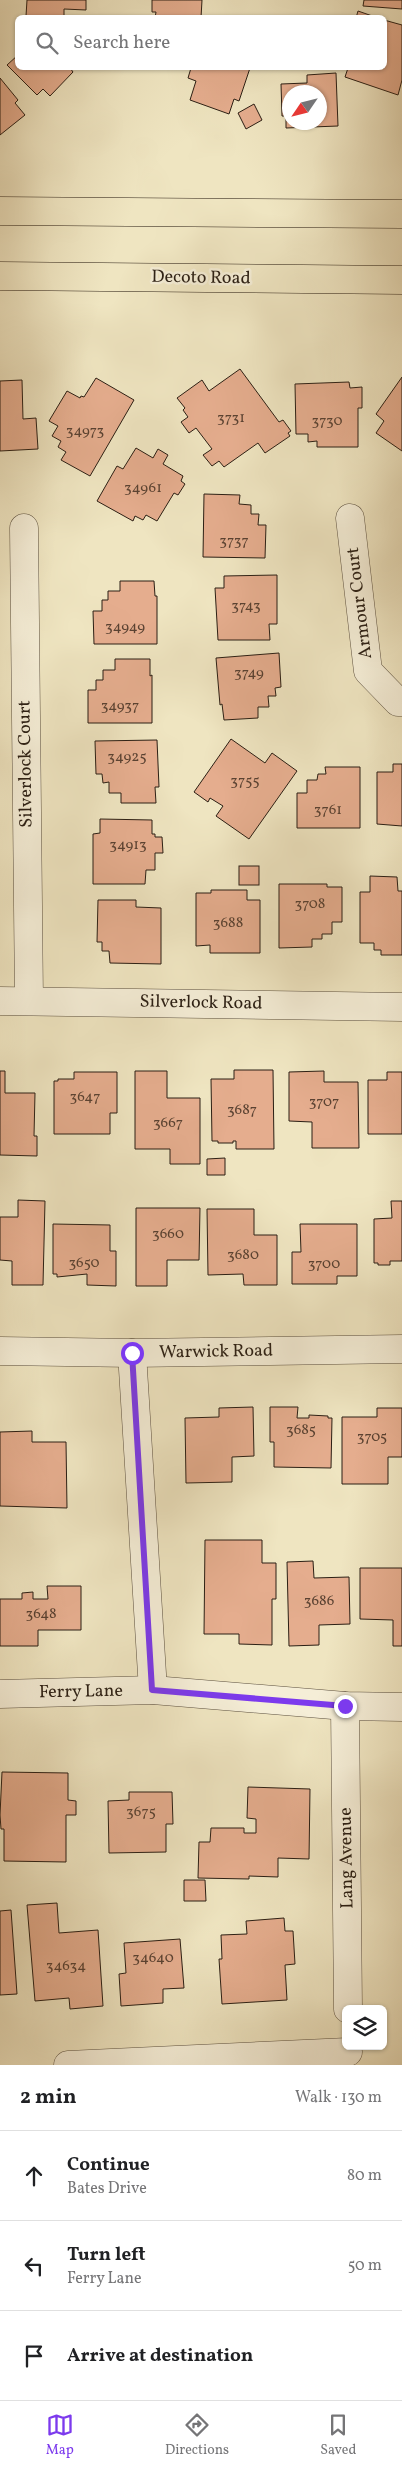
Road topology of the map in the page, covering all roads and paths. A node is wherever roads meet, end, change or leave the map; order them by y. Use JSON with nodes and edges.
{"nodes":[{"id":1,"x":0,"y":211,"type":"edge"},
{"id":2,"x":402,"y":214,"type":"edge"},
{"id":3,"x":0,"y":276,"type":"edge"},
{"id":4,"x":402,"y":280,"type":"edge"},
{"id":5,"x":350,"y":518,"type":"dead end"},
{"id":6,"x":24,"y":528,"type":"dead end"},
{"id":7,"x":402,"y":702,"type":"edge"},
{"id":8,"x":0,"y":1000,"type":"edge"},
{"id":9,"x":29,"y":1000,"type":"junction"},
{"id":10,"x":402,"y":1007,"type":"edge"},
{"id":11,"x":402,"y":1349,"type":"edge"},
{"id":12,"x":0,"y":1351,"type":"edge"},
{"id":13,"x":132,"y":1353,"type":"junction"},
{"id":14,"x":152,"y":1690,"type":"junction"},
{"id":15,"x":0,"y":1694,"type":"edge"},
{"id":16,"x":345,"y":1706,"type":"junction"},
{"id":17,"x":402,"y":1707,"type":"edge"},
{"id":18,"x":348,"y":2005,"type":"edge"},
{"id":19,"x":349,"y":2055,"type":"edge"},
{"id":20,"x":68,"y":2065,"type":"edge"}],
"edges":[{"from":1,"to":2,"type":"main road"},
{"from":3,"to":4,"type":"main road","name":"Decoto Road"},
{"from":5,"to":7,"type":"street","name":"Armour Court"},
{"from":6,"to":9,"type":"street","name":"Silverlock Court"},
{"from":8,"to":9,"type":"street","name":"Silverlock Road"},
{"from":9,"to":10,"type":"street","name":"Silverlock Road"},
{"from":11,"to":13,"type":"street","name":"Warwick Road"},
{"from":12,"to":13,"type":"street","name":"Warwick Road"},
{"from":13,"to":14,"type":"street"},
{"from":14,"to":15,"type":"street","name":"Ferry Lane"},
{"from":14,"to":16,"type":"street","name":"Ferry Lane"},
{"from":16,"to":17,"type":"street","name":"Ferry Lane"},
{"from":16,"to":18,"type":"street","name":"Lang Avenue"},
{"from":19,"to":20,"type":"street"}]}
